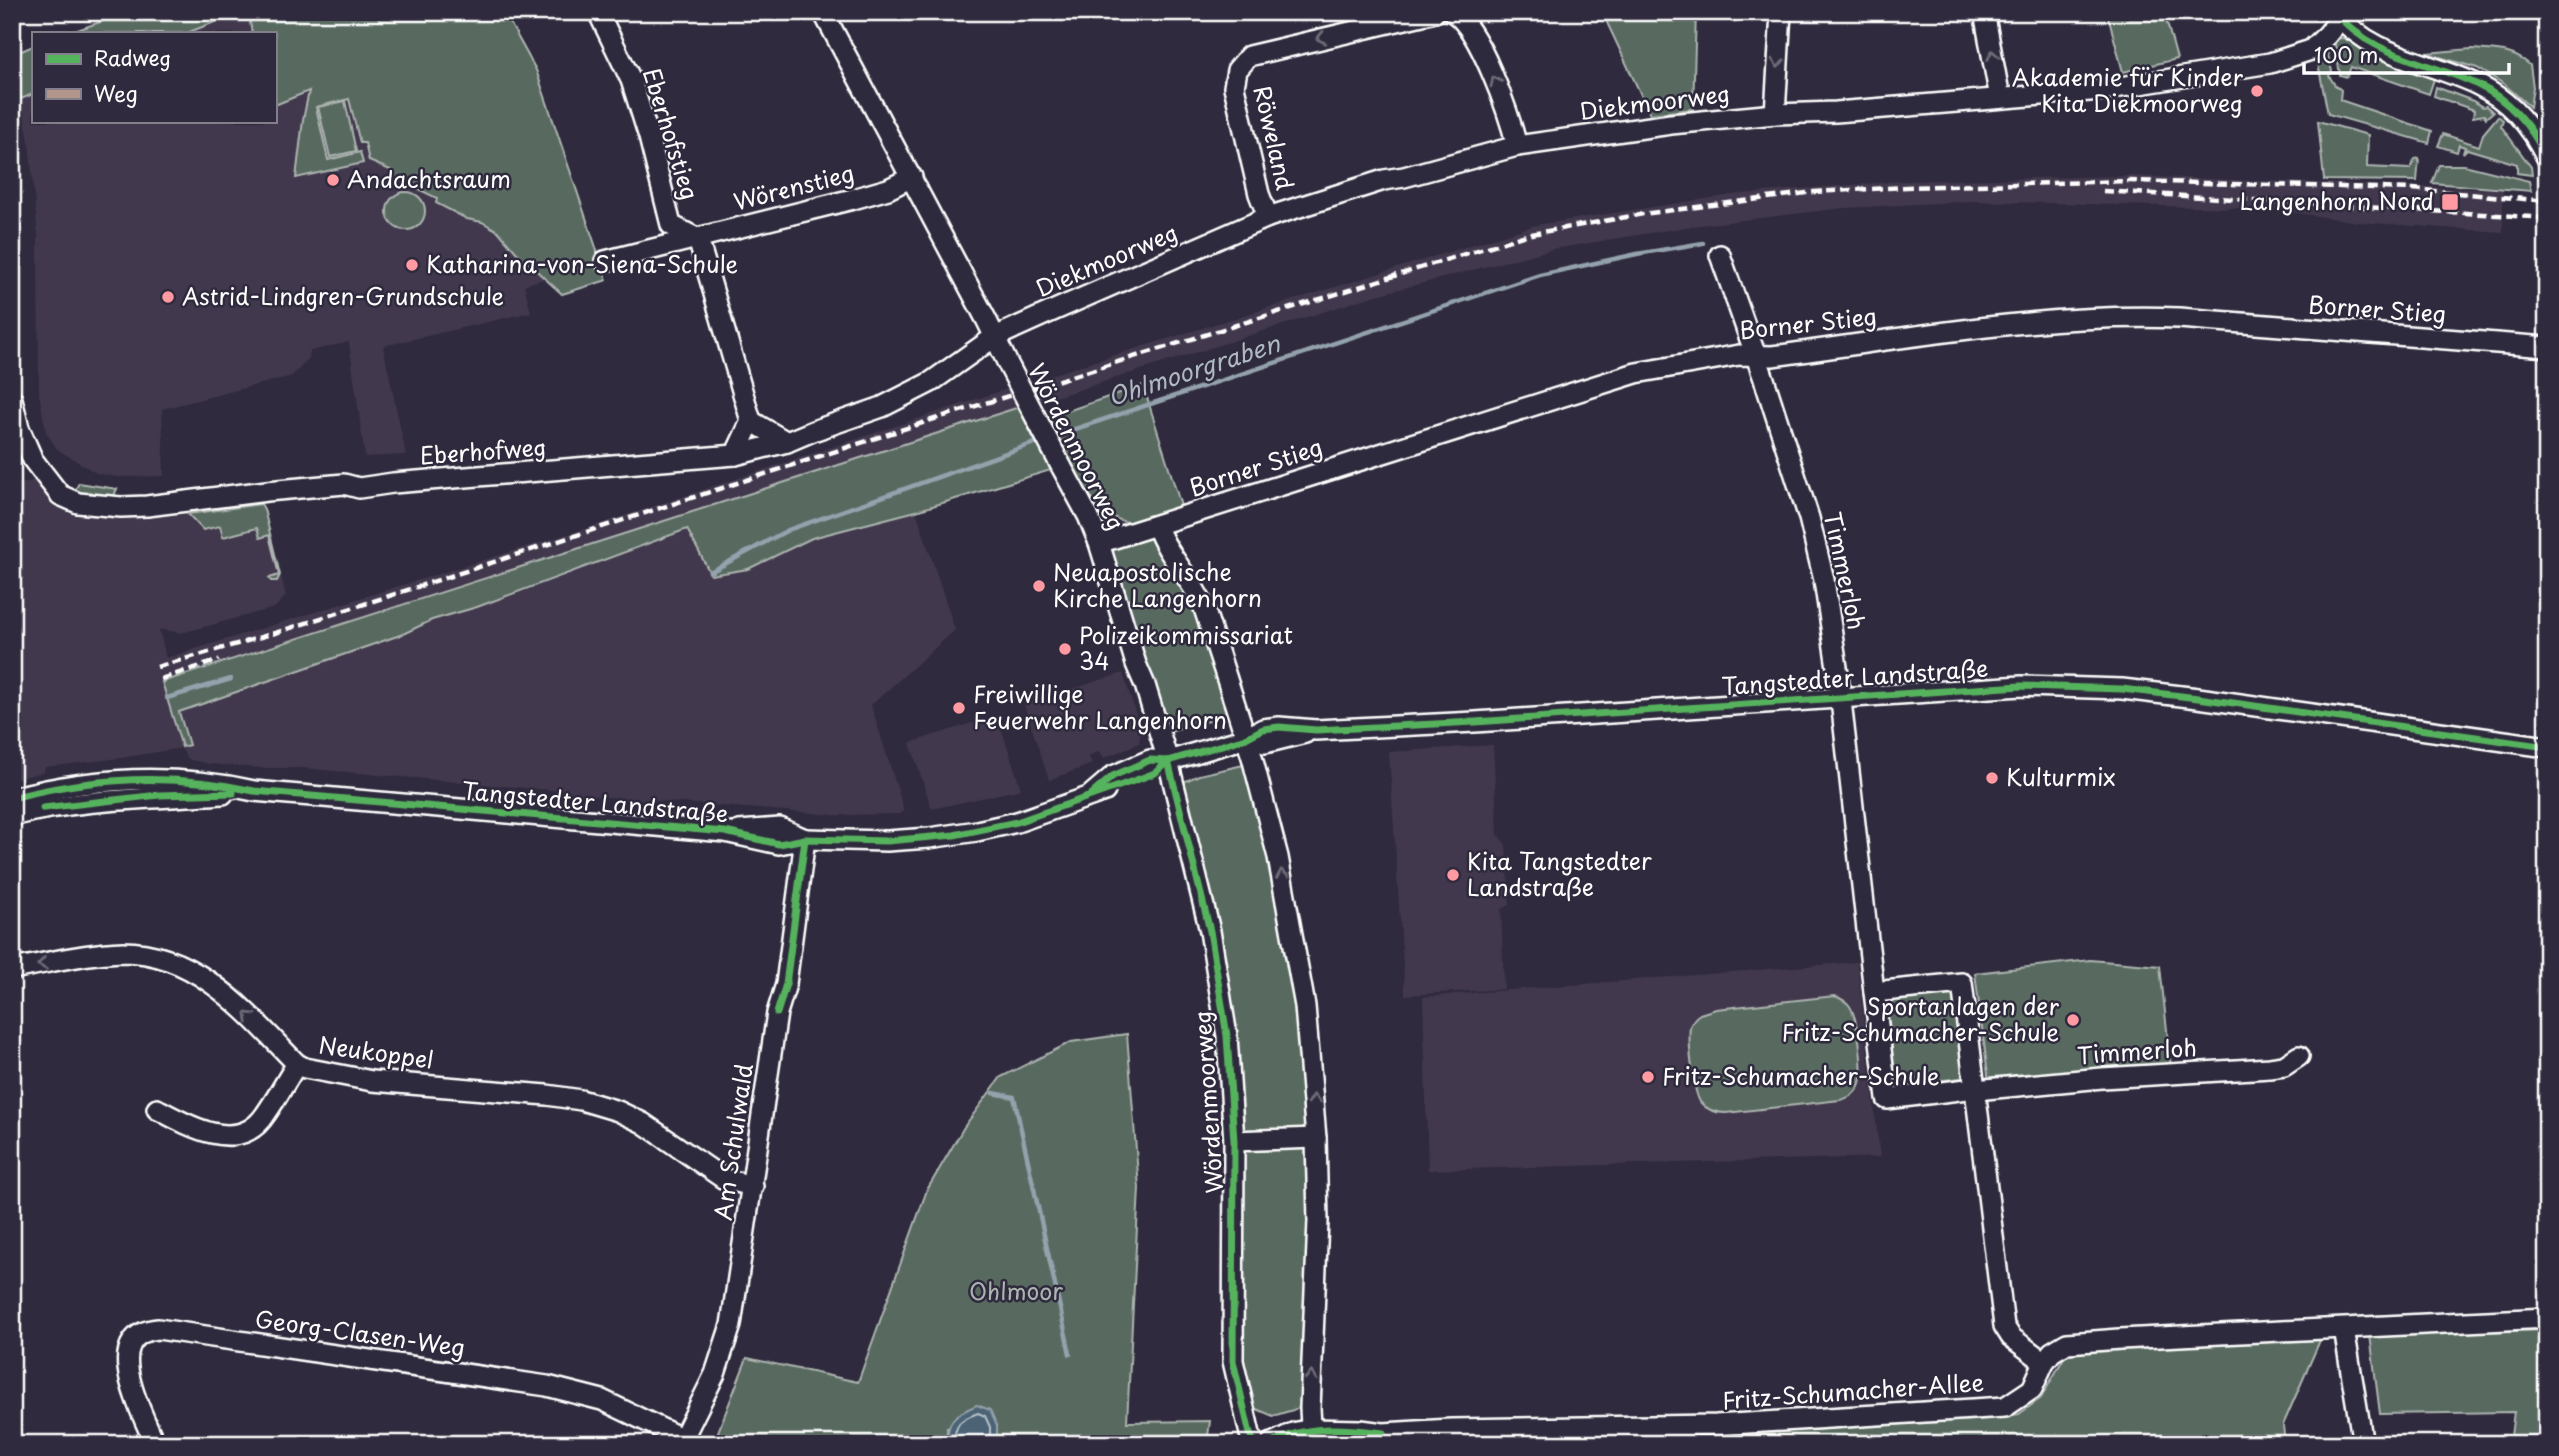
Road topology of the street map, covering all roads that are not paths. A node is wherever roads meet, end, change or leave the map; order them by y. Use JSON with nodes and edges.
{"nodes":[{"id":1,"x":598,"y":12,"type":"edge"},
{"id":2,"x":824,"y":12,"type":"edge"},
{"id":3,"x":1435,"y":12,"type":"edge"},
{"id":4,"x":1453,"y":12,"type":"edge"},
{"id":5,"x":1781,"y":12,"type":"edge"},
{"id":6,"x":1984,"y":12,"type":"edge"},
{"id":7,"x":2337,"y":15,"type":"edge"},
{"id":8,"x":2000,"y":98,"type":"junction"},
{"id":9,"x":1775,"y":114,"type":"junction"},
{"id":10,"x":1517,"y":146,"type":"junction"},
{"id":11,"x":2547,"y":158,"type":"edge"},
{"id":12,"x":912,"y":177,"type":"junction"},
{"id":13,"x":1268,"y":217,"type":"junction"},
{"id":14,"x":698,"y":239,"type":"junction"},
{"id":15,"x":1720,"y":256,"type":"dead end"},
{"id":16,"x":605,"y":261,"type":"dead end"},
{"id":17,"x":993,"y":338,"type":"junction"},
{"id":18,"x":2547,"y":348,"type":"edge"},
{"id":19,"x":1756,"y":355,"type":"junction"},
{"id":20,"x":12,"y":399,"type":"edge"},
{"id":21,"x":751,"y":421,"type":"junction"},
{"id":22,"x":787,"y":442,"type":"junction"},
{"id":23,"x":735,"y":455,"type":"junction"},
{"id":24,"x":1157,"y":526,"type":"junction"},
{"id":25,"x":1099,"y":543,"type":"junction"},
{"id":26,"x":1841,"y":697,"type":"junction"},
{"id":27,"x":1246,"y":738,"type":"junction"},
{"id":28,"x":2547,"y":747,"type":"edge"},
{"id":29,"x":1168,"y":761,"type":"junction"},
{"id":30,"x":254,"y":791,"type":"junction"},
{"id":31,"x":12,"y":798,"type":"edge"},
{"id":32,"x":12,"y":816,"type":"edge"},
{"id":33,"x":806,"y":839,"type":"junction"},
{"id":34,"x":12,"y":970,"type":"edge"},
{"id":35,"x":1874,"y":992,"type":"junction"},
{"id":36,"x":2300,"y":1056,"type":"dead end"},
{"id":37,"x":297,"y":1064,"type":"junction"},
{"id":38,"x":1975,"y":1089,"type":"junction"},
{"id":39,"x":158,"y":1109,"type":"dead end"},
{"id":40,"x":1316,"y":1138,"type":"junction"},
{"id":41,"x":1234,"y":1141,"type":"junction"},
{"id":42,"x":752,"y":1186,"type":"junction"},
{"id":43,"x":2546,"y":1316,"type":"edge"},
{"id":44,"x":2344,"y":1329,"type":"junction"},
{"id":45,"x":2044,"y":1362,"type":"junction"},
{"id":46,"x":1716,"y":1425,"type":"junction"},
{"id":47,"x":1383,"y":1433,"type":"junction"},
{"id":48,"x":1311,"y":1437,"type":"edge"},
{"id":49,"x":681,"y":1441,"type":"edge"},
{"id":50,"x":155,"y":1444,"type":"edge"},
{"id":51,"x":1255,"y":1444,"type":"edge"},
{"id":52,"x":1270,"y":1444,"type":"edge"},
{"id":53,"x":1359,"y":1444,"type":"edge"},
{"id":54,"x":1725,"y":1444,"type":"edge"},
{"id":55,"x":2362,"y":1444,"type":"edge"}],
"edges":[{"from":1,"to":14,"type":"street","name":"Eberhofstieg"},
{"from":2,"to":12,"type":"street","name":"Wördenmoorweg"},
{"from":3,"to":13,"type":"street","name":"Röweland","one_way":true},
{"from":10,"to":4,"type":"street","one_way":true},
{"from":5,"to":9,"type":"street","one_way":true},
{"from":8,"to":6,"type":"street","one_way":true},
{"from":7,"to":8,"type":"street","name":"Diekmoorweg"},
{"from":7,"to":11,"type":"street"},
{"from":8,"to":9,"type":"street","name":"Diekmoorweg"},
{"from":9,"to":10,"type":"street","name":"Diekmoorweg"},
{"from":10,"to":13,"type":"street","name":"Diekmoorweg"},
{"from":12,"to":14,"type":"street","name":"Wörenstieg"},
{"from":12,"to":17,"type":"street","name":"Wördenmoorweg"},
{"from":13,"to":17,"type":"street","name":"Diekmoorweg"},
{"from":14,"to":16,"type":"street","name":"Wörenstieg"},
{"from":14,"to":21,"type":"street"},
{"from":15,"to":19,"type":"street","name":"Timmerloh"},
{"from":17,"to":22,"type":"street","name":"Eberhofweg"},
{"from":17,"to":25,"type":"street","name":"Wördenmoorweg","bridge":true},
{"from":18,"to":19,"type":"street","name":"Borner Stieg"},
{"from":19,"to":24,"type":"street","name":"Borner Stieg"},
{"from":19,"to":26,"type":"street","name":"Timmerloh"},
{"from":20,"to":23,"type":"street","name":"Eberhofweg"},
{"from":21,"to":22,"type":"street"},
{"from":21,"to":23,"type":"street"},
{"from":22,"to":23,"type":"street","name":"Eberhofweg"},
{"from":24,"to":25,"type":"street","name":"Borner Stieg"},
{"from":24,"to":27,"type":"street","name":"Wördenmoorweg"},
{"from":25,"to":29,"type":"street","name":"Wördenmoorweg"},
{"from":26,"to":27,"type":"street","name":"Tangstedter Landstraße"},
{"from":26,"to":28,"type":"street","name":"Tangstedter Landstraße"},
{"from":26,"to":35,"type":"street","name":"Timmerloh"},
{"from":27,"to":29,"type":"street","name":"Tangstedter Landstraße"},
{"from":40,"to":27,"type":"street","name":"Wördenmoorweg","one_way":true},
{"from":29,"to":33,"type":"street","name":"Tangstedter Landstraße"},
{"from":29,"to":41,"type":"street","name":"Wördenmoorweg"},
{"from":30,"to":31,"type":"street","name":"Tangstedter Landstraße"},
{"from":30,"to":32,"type":"street","name":"Tangstedter Landstraße"},
{"from":30,"to":33,"type":"street","name":"Tangstedter Landstraße"},
{"from":33,"to":42,"type":"street","name":"Am Schulwald"},
{"from":37,"to":34,"type":"street","name":"Neukoppel","one_way":true},
{"from":35,"to":38,"type":"street"},
{"from":35,"to":38,"type":"street","name":"Timmerloh"},
{"from":36,"to":38,"type":"street","name":"Timmerloh"},
{"from":37,"to":39,"type":"street"},
{"from":37,"to":42,"type":"street","name":"Neukoppel"},
{"from":38,"to":45,"type":"street"},
{"from":40,"to":41,"type":"street","name":"Wördenmoorweg"},
{"from":48,"to":40,"type":"street","name":"Wördenmoorweg","one_way":true},
{"from":41,"to":51,"type":"street","name":"Wördenmoorweg"},
{"from":42,"to":49,"type":"street","name":"Am Schulwald"},
{"from":43,"to":44,"type":"street","name":"Fritz-Schumacher-Allee"},
{"from":44,"to":45,"type":"street","name":"Fritz-Schumacher-Allee"},
{"from":44,"to":55,"type":"street"},
{"from":45,"to":46,"type":"street","name":"Fritz-Schumacher-Allee"},
{"from":46,"to":47,"type":"street","name":"Fritz-Schumacher-Allee"},
{"from":46,"to":54,"type":"street"},
{"from":47,"to":48,"type":"street","name":"Fritz-Schumacher-Allee"},
{"from":47,"to":53,"type":"street","name":"Fritz-Schumacher-Allee"},
{"from":48,"to":52,"type":"street","name":"Fritz-Schumacher-Allee"},
{"from":49,"to":50,"type":"street","name":"Georg-Clasen-Weg"}]}
